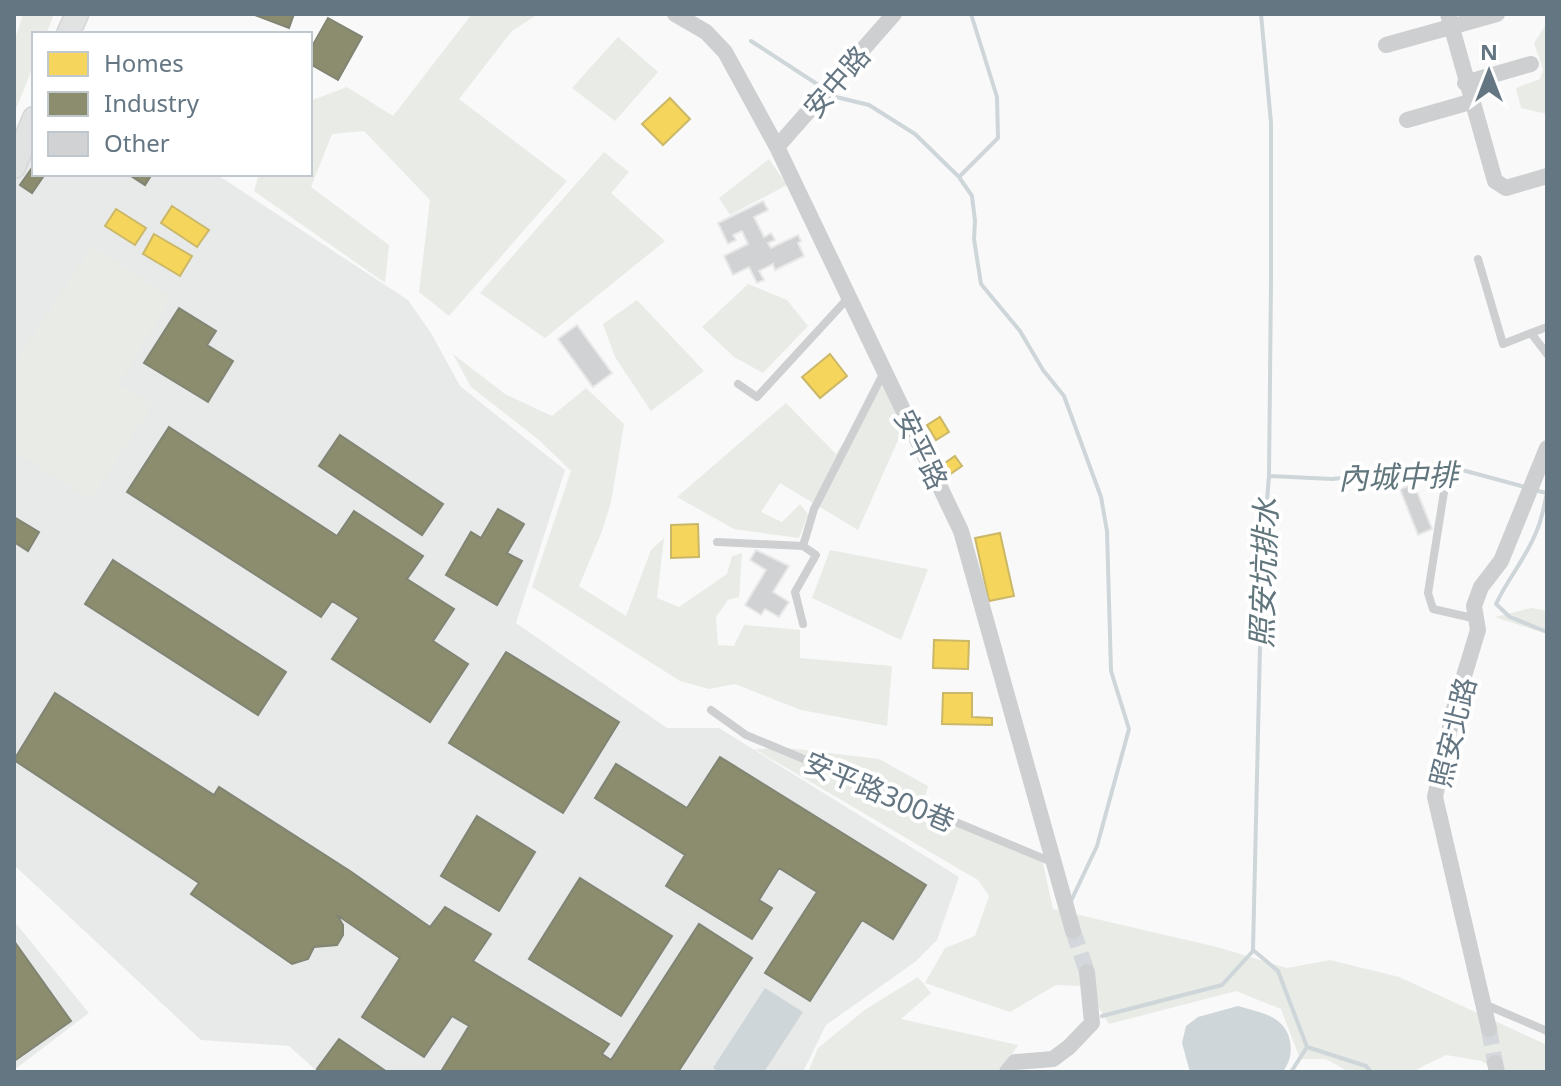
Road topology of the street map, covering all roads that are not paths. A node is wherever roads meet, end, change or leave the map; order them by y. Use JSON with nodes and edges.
{"nodes":[{"id":1,"x":675,"y":14,"type":"edge"},
{"id":2,"x":894,"y":14,"type":"edge"},
{"id":3,"x":1497,"y":14,"type":"edge"},
{"id":4,"x":1450,"y":20,"type":"edge"},
{"id":5,"x":1386,"y":45,"type":"dead end"},
{"id":6,"x":1531,"y":64,"type":"dead end"},
{"id":7,"x":1465,"y":83,"type":"junction"},
{"id":8,"x":1470,"y":102,"type":"junction"},
{"id":9,"x":1407,"y":120,"type":"dead end"},
{"id":10,"x":32,"y":123,"type":"edge"},
{"id":11,"x":777,"y":147,"type":"junction"},
{"id":12,"x":14,"y":167,"type":"edge"},
{"id":13,"x":1547,"y":176,"type":"edge"},
{"id":14,"x":1478,"y":259,"type":"dead end"},
{"id":15,"x":849,"y":297,"type":"junction"},
{"id":16,"x":1547,"y":327,"type":"edge"},
{"id":17,"x":1531,"y":333,"type":"junction"},
{"id":18,"x":1547,"y":354,"type":"edge"},
{"id":19,"x":885,"y":371,"type":"junction"},
{"id":20,"x":738,"y":384,"type":"dead end"},
{"id":21,"x":1547,"y":448,"type":"edge"},
{"id":22,"x":1447,"y":473,"type":"dead end"},
{"id":23,"x":717,"y":542,"type":"dead end"},
{"id":24,"x":803,"y":546,"type":"junction"},
{"id":25,"x":1478,"y":619,"type":"junction"},
{"id":26,"x":803,"y":624,"type":"dead end"},
{"id":27,"x":711,"y":710,"type":"dead end"},
{"id":28,"x":1053,"y":863,"type":"junction"},
{"id":29,"x":1073,"y":931,"type":"tunnel mouth"},
{"id":30,"x":1087,"y":972,"type":"tunnel mouth"},
{"id":31,"x":1483,"y":1003,"type":"junction"},
{"id":32,"x":1489,"y":1029,"type":"tunnel mouth"},
{"id":33,"x":1547,"y":1031,"type":"edge"},
{"id":34,"x":1007,"y":1072,"type":"edge"}],
"edges":[{"from":1,"to":11,"type":"street","name":"安平路"},
{"from":2,"to":11,"type":"street","name":"安中路"},
{"from":3,"to":4,"type":"street"},
{"from":4,"to":5,"type":"street"},
{"from":4,"to":7,"type":"street"},
{"from":6,"to":7,"type":"street"},
{"from":7,"to":8,"type":"street"},
{"from":8,"to":9,"type":"street"},
{"from":8,"to":13,"type":"street"},
{"from":10,"to":12,"type":"street"},
{"from":11,"to":15,"type":"street","name":"安平路"},
{"from":14,"to":17,"type":"lane"},
{"from":15,"to":19,"type":"street","name":"安平路"},
{"from":15,"to":20,"type":"lane"},
{"from":16,"to":17,"type":"lane"},
{"from":17,"to":18,"type":"lane"},
{"from":19,"to":24,"type":"lane"},
{"from":19,"to":28,"type":"street","name":"安平路"},
{"from":21,"to":25,"type":"street","name":"照安北路"},
{"from":22,"to":25,"type":"lane"},
{"from":23,"to":24,"type":"lane"},
{"from":24,"to":26,"type":"lane"},
{"from":25,"to":31,"type":"street","name":"照安北路"},
{"from":27,"to":28,"type":"lane","name":"安平路300巷"},
{"from":28,"to":29,"type":"street","name":"安平路"},
{"from":30,"to":34,"type":"street"},
{"from":31,"to":32,"type":"street","name":"照安北路"},
{"from":31,"to":33,"type":"lane"}]}
